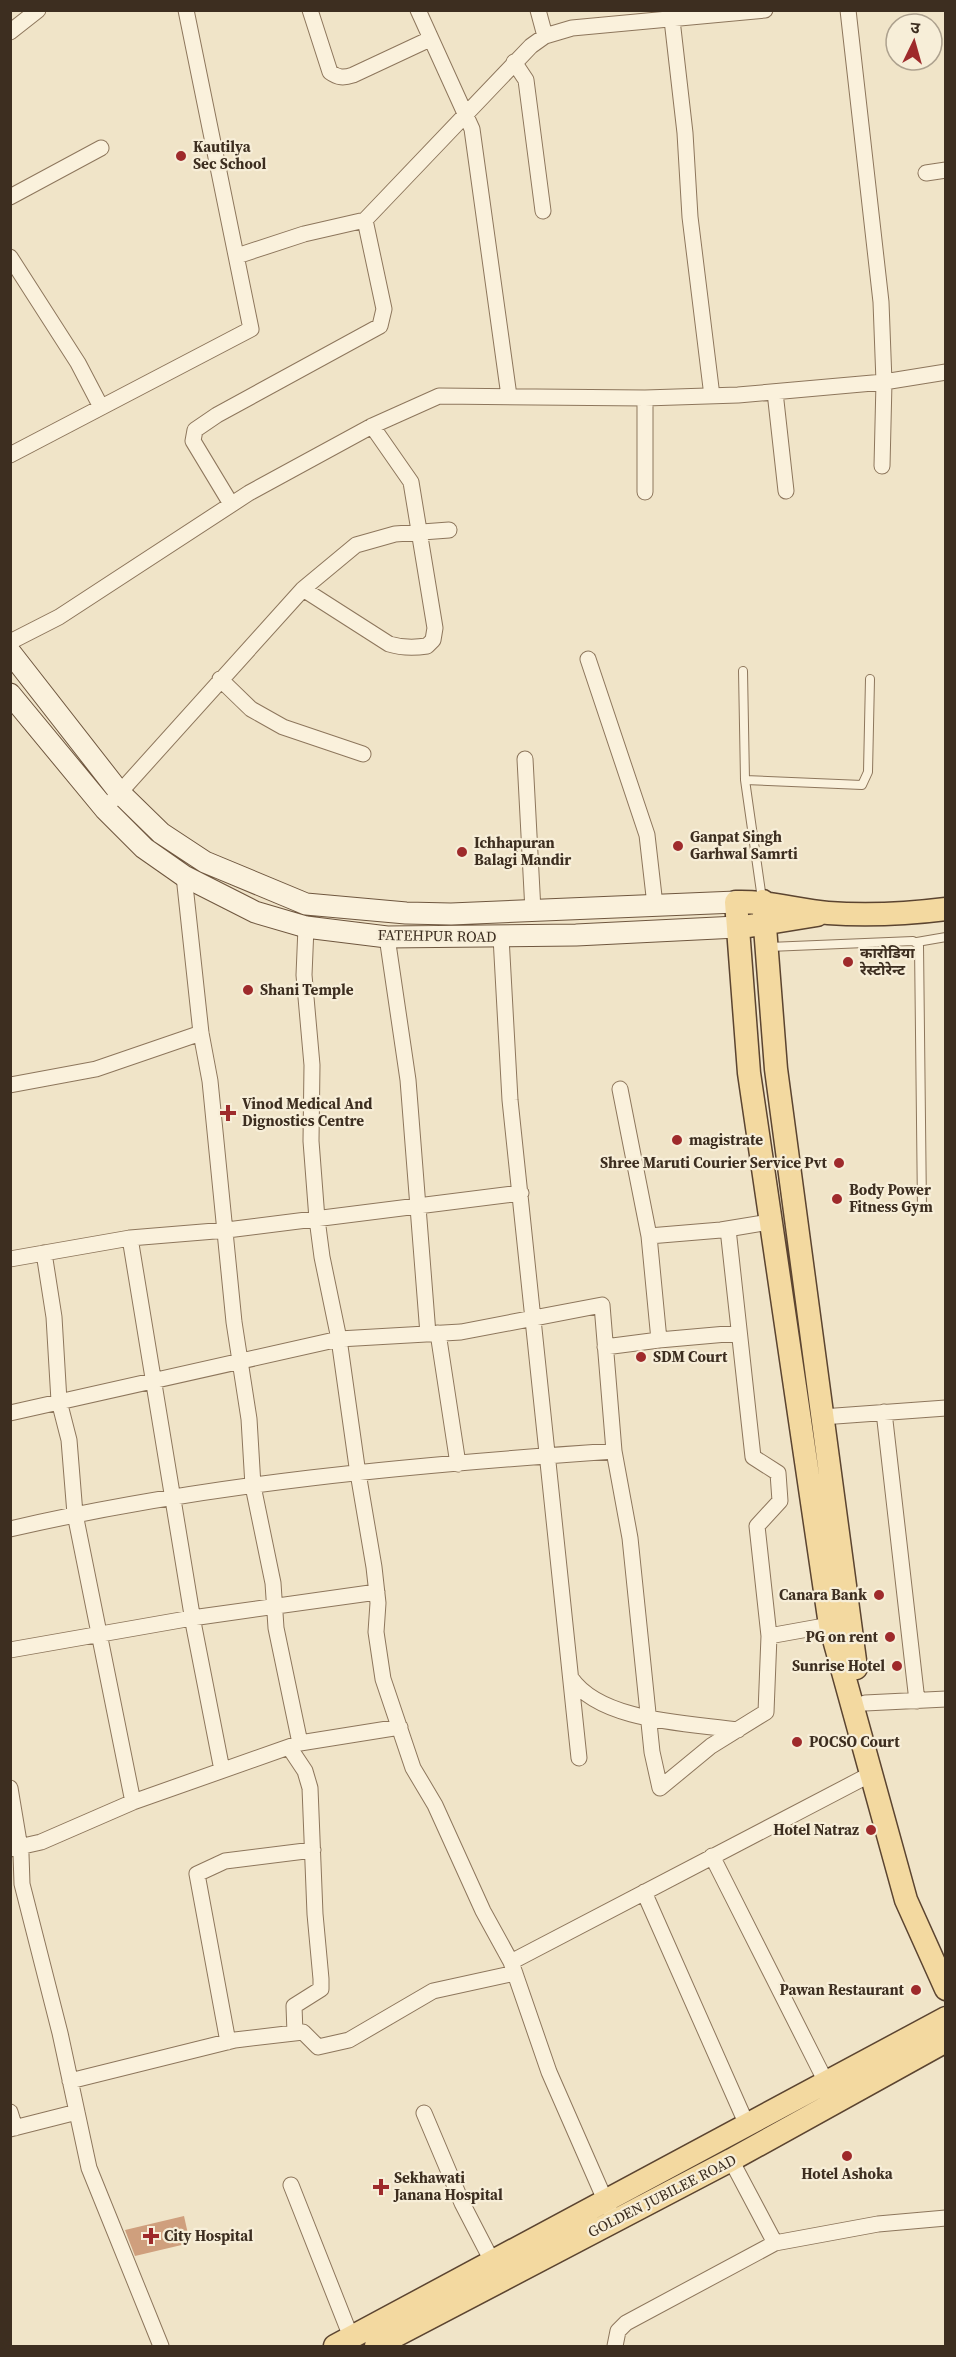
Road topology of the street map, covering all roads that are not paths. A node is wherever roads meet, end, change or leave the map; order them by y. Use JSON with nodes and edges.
{"nodes":[{"id":1,"x":38,"y":10,"type":"edge"},
{"id":2,"x":186,"y":10,"type":"edge"},
{"id":3,"x":310,"y":10,"type":"edge"},
{"id":4,"x":418,"y":10,"type":"edge"},
{"id":5,"x":538,"y":10,"type":"edge"},
{"id":6,"x":765,"y":10,"type":"edge"},
{"id":7,"x":848,"y":10,"type":"edge"},
{"id":8,"x":672,"y":15,"type":"edge"},
{"id":9,"x":10,"y":32,"type":"edge"},
{"id":10,"x":545,"y":36,"type":"junction"},
{"id":11,"x":430,"y":39,"type":"junction"},
{"id":12,"x":514,"y":62,"type":"junction"},
{"id":13,"x":464,"y":113,"type":"junction"},
{"id":14,"x":101,"y":148,"type":"dead end"},
{"id":15,"x":945,"y":170,"type":"edge"},
{"id":16,"x":926,"y":173,"type":"dead end"},
{"id":17,"x":10,"y":197,"type":"edge"},
{"id":18,"x":543,"y":211,"type":"dead end"},
{"id":19,"x":365,"y":220,"type":"junction"},
{"id":20,"x":237,"y":256,"type":"junction"},
{"id":21,"x":10,"y":257,"type":"edge"},
{"id":22,"x":945,"y":372,"type":"edge"},
{"id":23,"x":884,"y":382,"type":"junction"},
{"id":24,"x":775,"y":392,"type":"junction"},
{"id":25,"x":509,"y":396,"type":"junction"},
{"id":26,"x":711,"y":396,"type":"junction"},
{"id":27,"x":645,"y":398,"type":"junction"},
{"id":28,"x":101,"y":407,"type":"junction"},
{"id":29,"x":372,"y":426,"type":"junction"},
{"id":30,"x":10,"y":455,"type":"edge"},
{"id":31,"x":882,"y":465,"type":"dead end"},
{"id":32,"x":786,"y":490,"type":"dead end"},
{"id":33,"x":645,"y":492,"type":"dead end"},
{"id":34,"x":231,"y":504,"type":"junction"},
{"id":35,"x":449,"y":530,"type":"dead end"},
{"id":36,"x":419,"y":532,"type":"junction"},
{"id":37,"x":303,"y":589,"type":"junction"},
{"id":38,"x":10,"y":642,"type":"edge"},
{"id":39,"x":10,"y":652,"type":"edge"},
{"id":40,"x":588,"y":659,"type":"dead end"},
{"id":41,"x":743,"y":671,"type":"dead end"},
{"id":42,"x":220,"y":679,"type":"junction"},
{"id":43,"x":870,"y":679,"type":"dead end"},
{"id":44,"x":10,"y":694,"type":"edge"},
{"id":45,"x":363,"y":754,"type":"dead end"},
{"id":46,"x":525,"y":759,"type":"dead end"},
{"id":47,"x":745,"y":780,"type":"junction"},
{"id":48,"x":120,"y":793,"type":"junction"},
{"id":49,"x":105,"y":809,"type":"junction"},
{"id":50,"x":184,"y":876,"type":"junction"},
{"id":51,"x":762,"y":901,"type":"junction"},
{"id":52,"x":735,"y":902,"type":"junction"},
{"id":53,"x":655,"y":905,"type":"junction"},
{"id":54,"x":945,"y":909,"type":"edge"},
{"id":55,"x":532,"y":911,"type":"junction"},
{"id":56,"x":827,"y":913,"type":"junction"},
{"id":57,"x":764,"y":925,"type":"junction"},
{"id":58,"x":306,"y":927,"type":"junction"},
{"id":59,"x":737,"y":927,"type":"junction"},
{"id":60,"x":387,"y":937,"type":"junction"},
{"id":61,"x":501,"y":937,"type":"junction"},
{"id":62,"x":945,"y":937,"type":"edge"},
{"id":63,"x":917,"y":942,"type":"junction"},
{"id":64,"x":765,"y":947,"type":"junction"},
{"id":65,"x":201,"y":1033,"type":"junction"},
{"id":66,"x":10,"y":1085,"type":"edge"},
{"id":67,"x":620,"y":1089,"type":"dead end"},
{"id":68,"x":521,"y":1192,"type":"junction"},
{"id":69,"x":416,"y":1206,"type":"junction"},
{"id":70,"x":922,"y":1209,"type":"dead end"},
{"id":71,"x":317,"y":1218,"type":"junction"},
{"id":72,"x":770,"y":1222,"type":"junction"},
{"id":73,"x":728,"y":1229,"type":"junction"},
{"id":74,"x":227,"y":1230,"type":"junction"},
{"id":75,"x":649,"y":1236,"type":"junction"},
{"id":76,"x":130,"y":1238,"type":"junction"},
{"id":77,"x":44,"y":1253,"type":"junction"},
{"id":78,"x":10,"y":1259,"type":"edge"},
{"id":79,"x":533,"y":1316,"type":"junction"},
{"id":80,"x":738,"y":1333,"type":"junction"},
{"id":81,"x":433,"y":1334,"type":"junction"},
{"id":82,"x":339,"y":1339,"type":"junction"},
{"id":83,"x":659,"y":1341,"type":"junction"},
{"id":84,"x":605,"y":1347,"type":"junction"},
{"id":85,"x":242,"y":1359,"type":"junction"},
{"id":86,"x":153,"y":1380,"type":"junction"},
{"id":87,"x":59,"y":1401,"type":"junction"},
{"id":88,"x":945,"y":1408,"type":"edge"},
{"id":89,"x":884,"y":1412,"type":"junction"},
{"id":90,"x":10,"y":1413,"type":"edge"},
{"id":91,"x":822,"y":1417,"type":"junction"},
{"id":92,"x":614,"y":1451,"type":"junction"},
{"id":93,"x":548,"y":1456,"type":"junction"},
{"id":94,"x":458,"y":1464,"type":"junction"},
{"id":95,"x":357,"y":1471,"type":"junction"},
{"id":96,"x":253,"y":1486,"type":"junction"},
{"id":97,"x":173,"y":1497,"type":"junction"},
{"id":98,"x":75,"y":1514,"type":"junction"},
{"id":99,"x":10,"y":1529,"type":"edge"},
{"id":100,"x":377,"y":1592,"type":"junction"},
{"id":101,"x":275,"y":1608,"type":"junction"},
{"id":102,"x":192,"y":1618,"type":"junction"},
{"id":103,"x":831,"y":1624,"type":"junction"},
{"id":104,"x":101,"y":1636,"type":"junction"},
{"id":105,"x":769,"y":1636,"type":"junction"},
{"id":106,"x":10,"y":1650,"type":"edge"},
{"id":107,"x":571,"y":1678,"type":"junction"},
{"id":108,"x":945,"y":1699,"type":"edge"},
{"id":109,"x":917,"y":1701,"type":"junction"},
{"id":110,"x":865,"y":1703,"type":"junction"},
{"id":111,"x":648,"y":1718,"type":"junction"},
{"id":112,"x":400,"y":1727,"type":"junction"},
{"id":113,"x":738,"y":1730,"type":"junction"},
{"id":114,"x":295,"y":1745,"type":"junction"},
{"id":115,"x":579,"y":1758,"type":"dead end"},
{"id":116,"x":222,"y":1770,"type":"junction"},
{"id":117,"x":871,"y":1774,"type":"junction"},
{"id":118,"x":10,"y":1788,"type":"edge"},
{"id":119,"x":133,"y":1802,"type":"junction"},
{"id":120,"x":15,"y":1848,"type":"edge"},
{"id":121,"x":314,"y":1850,"type":"junction"},
{"id":122,"x":712,"y":1856,"type":"junction"},
{"id":123,"x":644,"y":1892,"type":"junction"},
{"id":124,"x":945,"y":1959,"type":"edge"},
{"id":125,"x":513,"y":1967,"type":"junction"},
{"id":126,"x":945,"y":1989,"type":"edge"},
{"id":127,"x":945,"y":2018,"type":"edge"},
{"id":128,"x":295,"y":2033,"type":"junction"},
{"id":129,"x":945,"y":2041,"type":"edge"},
{"id":130,"x":228,"y":2042,"type":"junction"},
{"id":131,"x":70,"y":2081,"type":"junction"},
{"id":132,"x":827,"y":2084,"type":"junction"},
{"id":133,"x":10,"y":2112,"type":"edge"},
{"id":134,"x":77,"y":2112,"type":"junction"},
{"id":135,"x":424,"y":2113,"type":"dead end"},
{"id":136,"x":747,"y":2125,"type":"junction"},
{"id":137,"x":13,"y":2128,"type":"edge"},
{"id":138,"x":731,"y":2160,"type":"junction"},
{"id":139,"x":291,"y":2185,"type":"dead end"},
{"id":140,"x":604,"y":2199,"type":"junction"},
{"id":141,"x":945,"y":2218,"type":"edge"},
{"id":142,"x":615,"y":2220,"type":"junction"},
{"id":143,"x":775,"y":2243,"type":"junction"},
{"id":144,"x":492,"y":2261,"type":"junction"},
{"id":145,"x":343,"y":2342,"type":"edge"},
{"id":146,"x":161,"y":2346,"type":"edge"},
{"id":147,"x":375,"y":2346,"type":"edge"},
{"id":148,"x":615,"y":2346,"type":"edge"}],
"edges":[{"from":1,"to":9,"type":"street"},
{"from":2,"to":20,"type":"street"},
{"from":3,"to":11,"type":"street"},
{"from":4,"to":11,"type":"street"},
{"from":5,"to":10,"type":"street"},
{"from":6,"to":8,"type":"street"},
{"from":7,"to":23,"type":"street"},
{"from":8,"to":10,"type":"street"},
{"from":8,"to":26,"type":"street"},
{"from":10,"to":12,"type":"street"},
{"from":11,"to":13,"type":"street"},
{"from":12,"to":13,"type":"street"},
{"from":12,"to":18,"type":"street"},
{"from":13,"to":19,"type":"street"},
{"from":13,"to":25,"type":"street"},
{"from":14,"to":17,"type":"street"},
{"from":15,"to":16,"type":"street"},
{"from":19,"to":20,"type":"street"},
{"from":19,"to":34,"type":"street"},
{"from":20,"to":28,"type":"street"},
{"from":21,"to":28,"type":"street"},
{"from":22,"to":23,"type":"street"},
{"from":23,"to":24,"type":"street"},
{"from":23,"to":31,"type":"street"},
{"from":24,"to":26,"type":"street"},
{"from":24,"to":32,"type":"street"},
{"from":25,"to":27,"type":"street"},
{"from":25,"to":29,"type":"street"},
{"from":26,"to":27,"type":"street"},
{"from":27,"to":33,"type":"street"},
{"from":28,"to":30,"type":"street"},
{"from":29,"to":34,"type":"street"},
{"from":29,"to":36,"type":"street"},
{"from":34,"to":38,"type":"street"},
{"from":35,"to":36,"type":"street"},
{"from":36,"to":37,"type":"street"},
{"from":36,"to":37,"type":"street"},
{"from":37,"to":42,"type":"street"},
{"from":39,"to":48,"type":"street"},
{"from":40,"to":53,"type":"street"},
{"from":41,"to":47,"type":"lane"},
{"from":42,"to":45,"type":"street"},
{"from":42,"to":48,"type":"street"},
{"from":43,"to":47,"type":"lane"},
{"from":44,"to":49,"type":"street","name":"FATEHPUR ROAD"},
{"from":46,"to":55,"type":"street"},
{"from":47,"to":51,"type":"lane"},
{"from":48,"to":49,"type":"street"},
{"from":48,"to":55,"type":"street"},
{"from":49,"to":50,"type":"street","name":"FATEHPUR ROAD"},
{"from":50,"to":58,"type":"street","name":"FATEHPUR ROAD"},
{"from":50,"to":65,"type":"street"},
{"from":51,"to":52,"type":"main road"},
{"from":51,"to":56,"type":"main road"},
{"from":51,"to":57,"type":"main road"},
{"from":52,"to":53,"type":"street"},
{"from":52,"to":59,"type":"main road"},
{"from":53,"to":55,"type":"street"},
{"from":54,"to":56,"type":"main road"},
{"from":56,"to":57,"type":"main road"},
{"from":57,"to":59,"type":"main road"},
{"from":57,"to":64,"type":"main road"},
{"from":58,"to":60,"type":"street","name":"FATEHPUR ROAD"},
{"from":58,"to":71,"type":"street"},
{"from":59,"to":61,"type":"street","name":"FATEHPUR ROAD"},
{"from":59,"to":72,"type":"main road"},
{"from":60,"to":61,"type":"street","name":"FATEHPUR ROAD"},
{"from":60,"to":69,"type":"street"},
{"from":61,"to":68,"type":"street"},
{"from":62,"to":63,"type":"lane"},
{"from":63,"to":64,"type":"lane"},
{"from":63,"to":70,"type":"lane"},
{"from":64,"to":91,"type":"main road"},
{"from":65,"to":66,"type":"street"},
{"from":65,"to":74,"type":"street"},
{"from":67,"to":75,"type":"street"},
{"from":68,"to":69,"type":"street"},
{"from":68,"to":79,"type":"street"},
{"from":69,"to":71,"type":"street"},
{"from":69,"to":81,"type":"street"},
{"from":71,"to":74,"type":"street"},
{"from":71,"to":82,"type":"street"},
{"from":72,"to":73,"type":"street"},
{"from":72,"to":103,"type":"main road"},
{"from":73,"to":75,"type":"street"},
{"from":73,"to":80,"type":"street"},
{"from":74,"to":76,"type":"street"},
{"from":74,"to":85,"type":"street"},
{"from":75,"to":83,"type":"street"},
{"from":76,"to":77,"type":"street"},
{"from":76,"to":86,"type":"street"},
{"from":77,"to":78,"type":"street"},
{"from":77,"to":87,"type":"street"},
{"from":79,"to":81,"type":"street"},
{"from":79,"to":84,"type":"street"},
{"from":79,"to":93,"type":"street"},
{"from":80,"to":83,"type":"street"},
{"from":80,"to":105,"type":"street"},
{"from":81,"to":82,"type":"street"},
{"from":81,"to":94,"type":"street"},
{"from":82,"to":85,"type":"street"},
{"from":82,"to":95,"type":"street"},
{"from":83,"to":84,"type":"street"},
{"from":84,"to":92,"type":"street"},
{"from":85,"to":86,"type":"street"},
{"from":85,"to":96,"type":"street"},
{"from":86,"to":87,"type":"street"},
{"from":86,"to":97,"type":"street"},
{"from":87,"to":90,"type":"street"},
{"from":87,"to":98,"type":"street"},
{"from":88,"to":89,"type":"street"},
{"from":89,"to":91,"type":"street"},
{"from":89,"to":109,"type":"street"},
{"from":91,"to":110,"type":"main road"},
{"from":92,"to":93,"type":"street"},
{"from":92,"to":111,"type":"street"},
{"from":93,"to":94,"type":"street"},
{"from":93,"to":107,"type":"street"},
{"from":94,"to":95,"type":"street"},
{"from":95,"to":96,"type":"street"},
{"from":95,"to":100,"type":"street"},
{"from":96,"to":97,"type":"street"},
{"from":96,"to":101,"type":"street"},
{"from":97,"to":98,"type":"street"},
{"from":97,"to":102,"type":"street"},
{"from":98,"to":99,"type":"street"},
{"from":98,"to":104,"type":"street"},
{"from":100,"to":101,"type":"street"},
{"from":100,"to":112,"type":"street"},
{"from":101,"to":102,"type":"street"},
{"from":101,"to":114,"type":"street"},
{"from":102,"to":104,"type":"street"},
{"from":102,"to":116,"type":"street"},
{"from":103,"to":105,"type":"street"},
{"from":103,"to":117,"type":"main road"},
{"from":104,"to":106,"type":"street"},
{"from":104,"to":119,"type":"street"},
{"from":105,"to":113,"type":"street"},
{"from":107,"to":111,"type":"street"},
{"from":107,"to":115,"type":"street"},
{"from":108,"to":109,"type":"street"},
{"from":109,"to":110,"type":"street"},
{"from":110,"to":124,"type":"main road"},
{"from":111,"to":113,"type":"street"},
{"from":111,"to":113,"type":"street"},
{"from":112,"to":114,"type":"street"},
{"from":112,"to":125,"type":"street"},
{"from":114,"to":116,"type":"street"},
{"from":114,"to":121,"type":"street"},
{"from":116,"to":119,"type":"street"},
{"from":117,"to":122,"type":"street"},
{"from":117,"to":126,"type":"main road"},
{"from":118,"to":120,"type":"street"},
{"from":119,"to":120,"type":"street"},
{"from":120,"to":131,"type":"street"},
{"from":121,"to":128,"type":"street"},
{"from":121,"to":130,"type":"street"},
{"from":122,"to":123,"type":"street"},
{"from":122,"to":132,"type":"street"},
{"from":123,"to":125,"type":"street"},
{"from":123,"to":136,"type":"street"},
{"from":125,"to":128,"type":"street"},
{"from":125,"to":140,"type":"street"},
{"from":127,"to":132,"type":"main road"},
{"from":128,"to":130,"type":"street"},
{"from":129,"to":138,"type":"main road","name":"GOLDEN JUBILEE ROAD"},
{"from":130,"to":131,"type":"street"},
{"from":131,"to":134,"type":"street"},
{"from":132,"to":136,"type":"main road"},
{"from":133,"to":137,"type":"street"},
{"from":134,"to":137,"type":"street"},
{"from":134,"to":146,"type":"street"},
{"from":135,"to":144,"type":"street"},
{"from":136,"to":140,"type":"main road"},
{"from":138,"to":142,"type":"main road","name":"GOLDEN JUBILEE ROAD"},
{"from":138,"to":143,"type":"street"},
{"from":139,"to":145,"type":"street"},
{"from":140,"to":142,"type":"street"},
{"from":140,"to":144,"type":"main road"},
{"from":141,"to":143,"type":"street"},
{"from":142,"to":147,"type":"main road","name":"GOLDEN JUBILEE ROAD"},
{"from":143,"to":148,"type":"street"},
{"from":144,"to":145,"type":"main road"}]}
